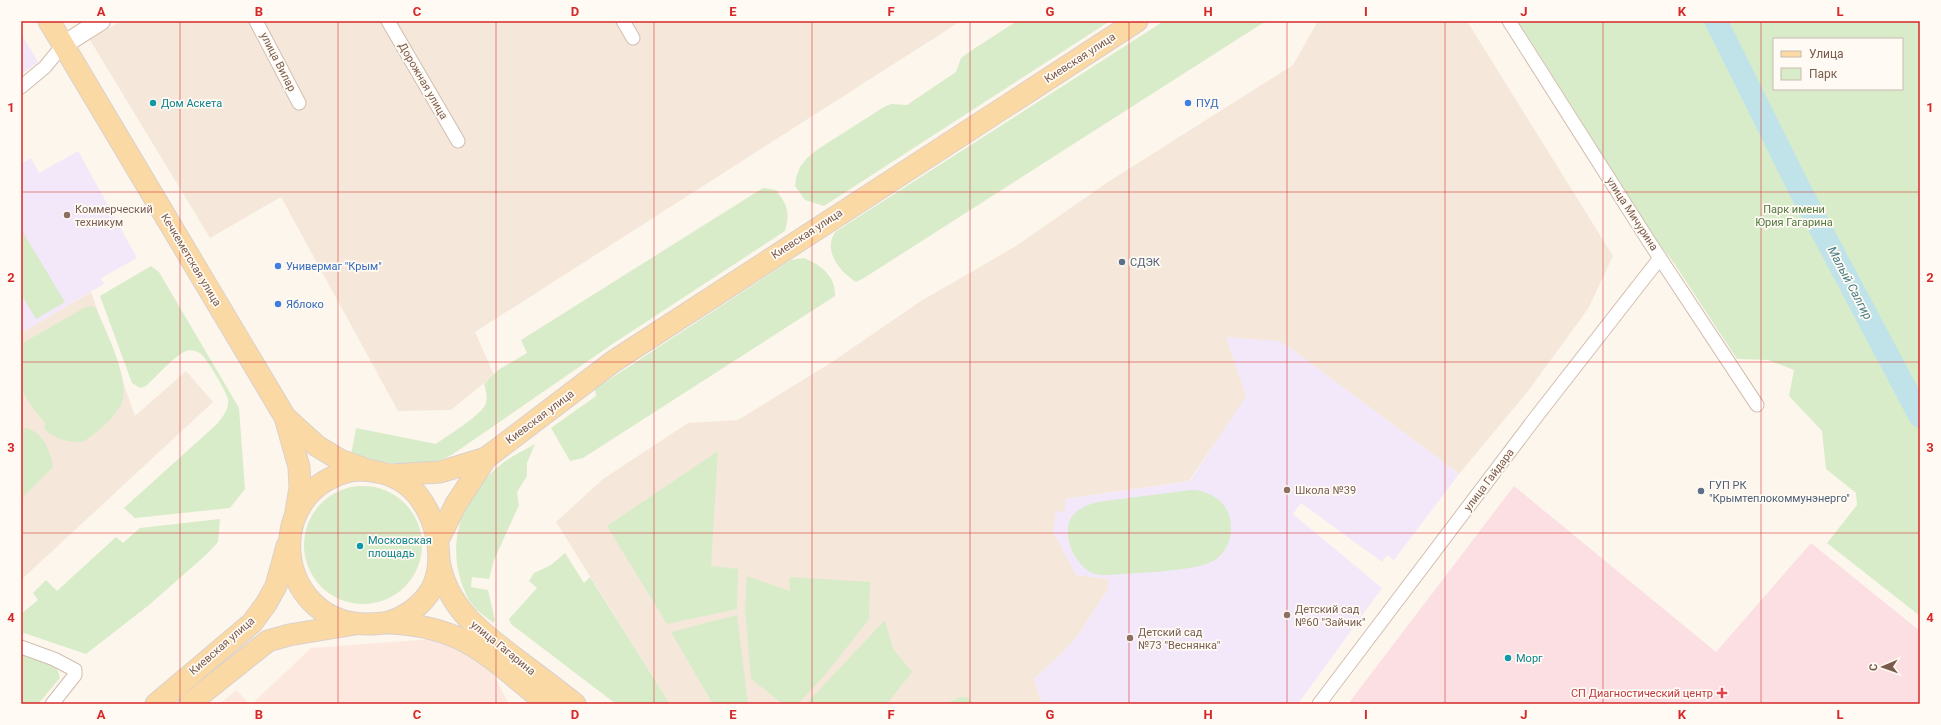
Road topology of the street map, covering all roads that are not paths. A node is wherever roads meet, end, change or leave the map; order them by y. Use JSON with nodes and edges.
{"nodes":[{"id":1,"x":49,"y":21,"type":"edge"},
{"id":2,"x":101,"y":21,"type":"edge"},
{"id":3,"x":256,"y":21,"type":"edge"},
{"id":4,"x":388,"y":21,"type":"edge"},
{"id":5,"x":622,"y":21,"type":"edge"},
{"id":6,"x":1137,"y":21,"type":"edge"},
{"id":7,"x":1509,"y":21,"type":"edge"},
{"id":8,"x":633,"y":38,"type":"dead end"},
{"id":9,"x":63,"y":45,"type":"junction"},
{"id":10,"x":21,"y":87,"type":"edge"},
{"id":11,"x":299,"y":103,"type":"dead end"},
{"id":12,"x":458,"y":141,"type":"dead end"},
{"id":13,"x":1660,"y":258,"type":"junction"},
{"id":14,"x":1757,"y":405,"type":"dead end"},
{"id":15,"x":285,"y":417,"type":"junction"},
{"id":16,"x":486,"y":458,"type":"junction"},
{"id":17,"x":366,"y":470,"type":"junction"},
{"id":18,"x":391,"y":475,"type":"junction"},
{"id":19,"x":296,"y":512,"type":"junction"},
{"id":20,"x":290,"y":534,"type":"junction"},
{"id":21,"x":438,"y":549,"type":"junction"},
{"id":22,"x":388,"y":623,"type":"junction"},
{"id":23,"x":355,"y":624,"type":"junction"},
{"id":24,"x":21,"y":647,"type":"edge"},
{"id":25,"x":52,"y":704,"type":"edge"},
{"id":26,"x":156,"y":704,"type":"edge"},
{"id":27,"x":189,"y":704,"type":"edge"},
{"id":28,"x":547,"y":704,"type":"edge"},
{"id":29,"x":575,"y":704,"type":"edge"},
{"id":30,"x":1319,"y":704,"type":"edge"}],
"edges":[{"from":1,"to":9,"type":"main road","name":"Кечкеметская улица"},
{"from":2,"to":9,"type":"main road"},
{"from":3,"to":11,"type":"street","name":"улица Вилар"},
{"from":4,"to":12,"type":"street","name":"Дорожная улица"},
{"from":5,"to":8,"type":"street"},
{"from":6,"to":16,"type":"main road","name":"Киевская улица"},
{"from":7,"to":13,"type":"street","name":"улица Мичурина"},
{"from":9,"to":10,"type":"street"},
{"from":9,"to":15,"type":"main road","name":"Кечкеметская улица"},
{"from":13,"to":14,"type":"street","name":"улица Мичурина"},
{"from":13,"to":30,"type":"street","name":"улица Гайдара"},
{"from":15,"to":17,"type":"main road","name":"Кечкеметская улица"},
{"from":15,"to":19,"type":"main road","name":"Кечкеметская улица"},
{"from":16,"to":18,"type":"main road","name":"Киевская улица"},
{"from":16,"to":21,"type":"main road","name":"Киевская улица"},
{"from":17,"to":18,"type":"main road"},
{"from":17,"to":19,"type":"main road"},
{"from":18,"to":21,"type":"main road"},
{"from":19,"to":20,"type":"main road"},
{"from":20,"to":23,"type":"main road"},
{"from":20,"to":26,"type":"main road","name":"Киевская улица"},
{"from":21,"to":22,"type":"main road"},
{"from":21,"to":29,"type":"main road","name":"улица Гагарина"},
{"from":22,"to":23,"type":"main road"},
{"from":22,"to":28,"type":"main road","name":"улица Гагарина"},
{"from":23,"to":27,"type":"main road"},
{"from":24,"to":25,"type":"street"}]}
